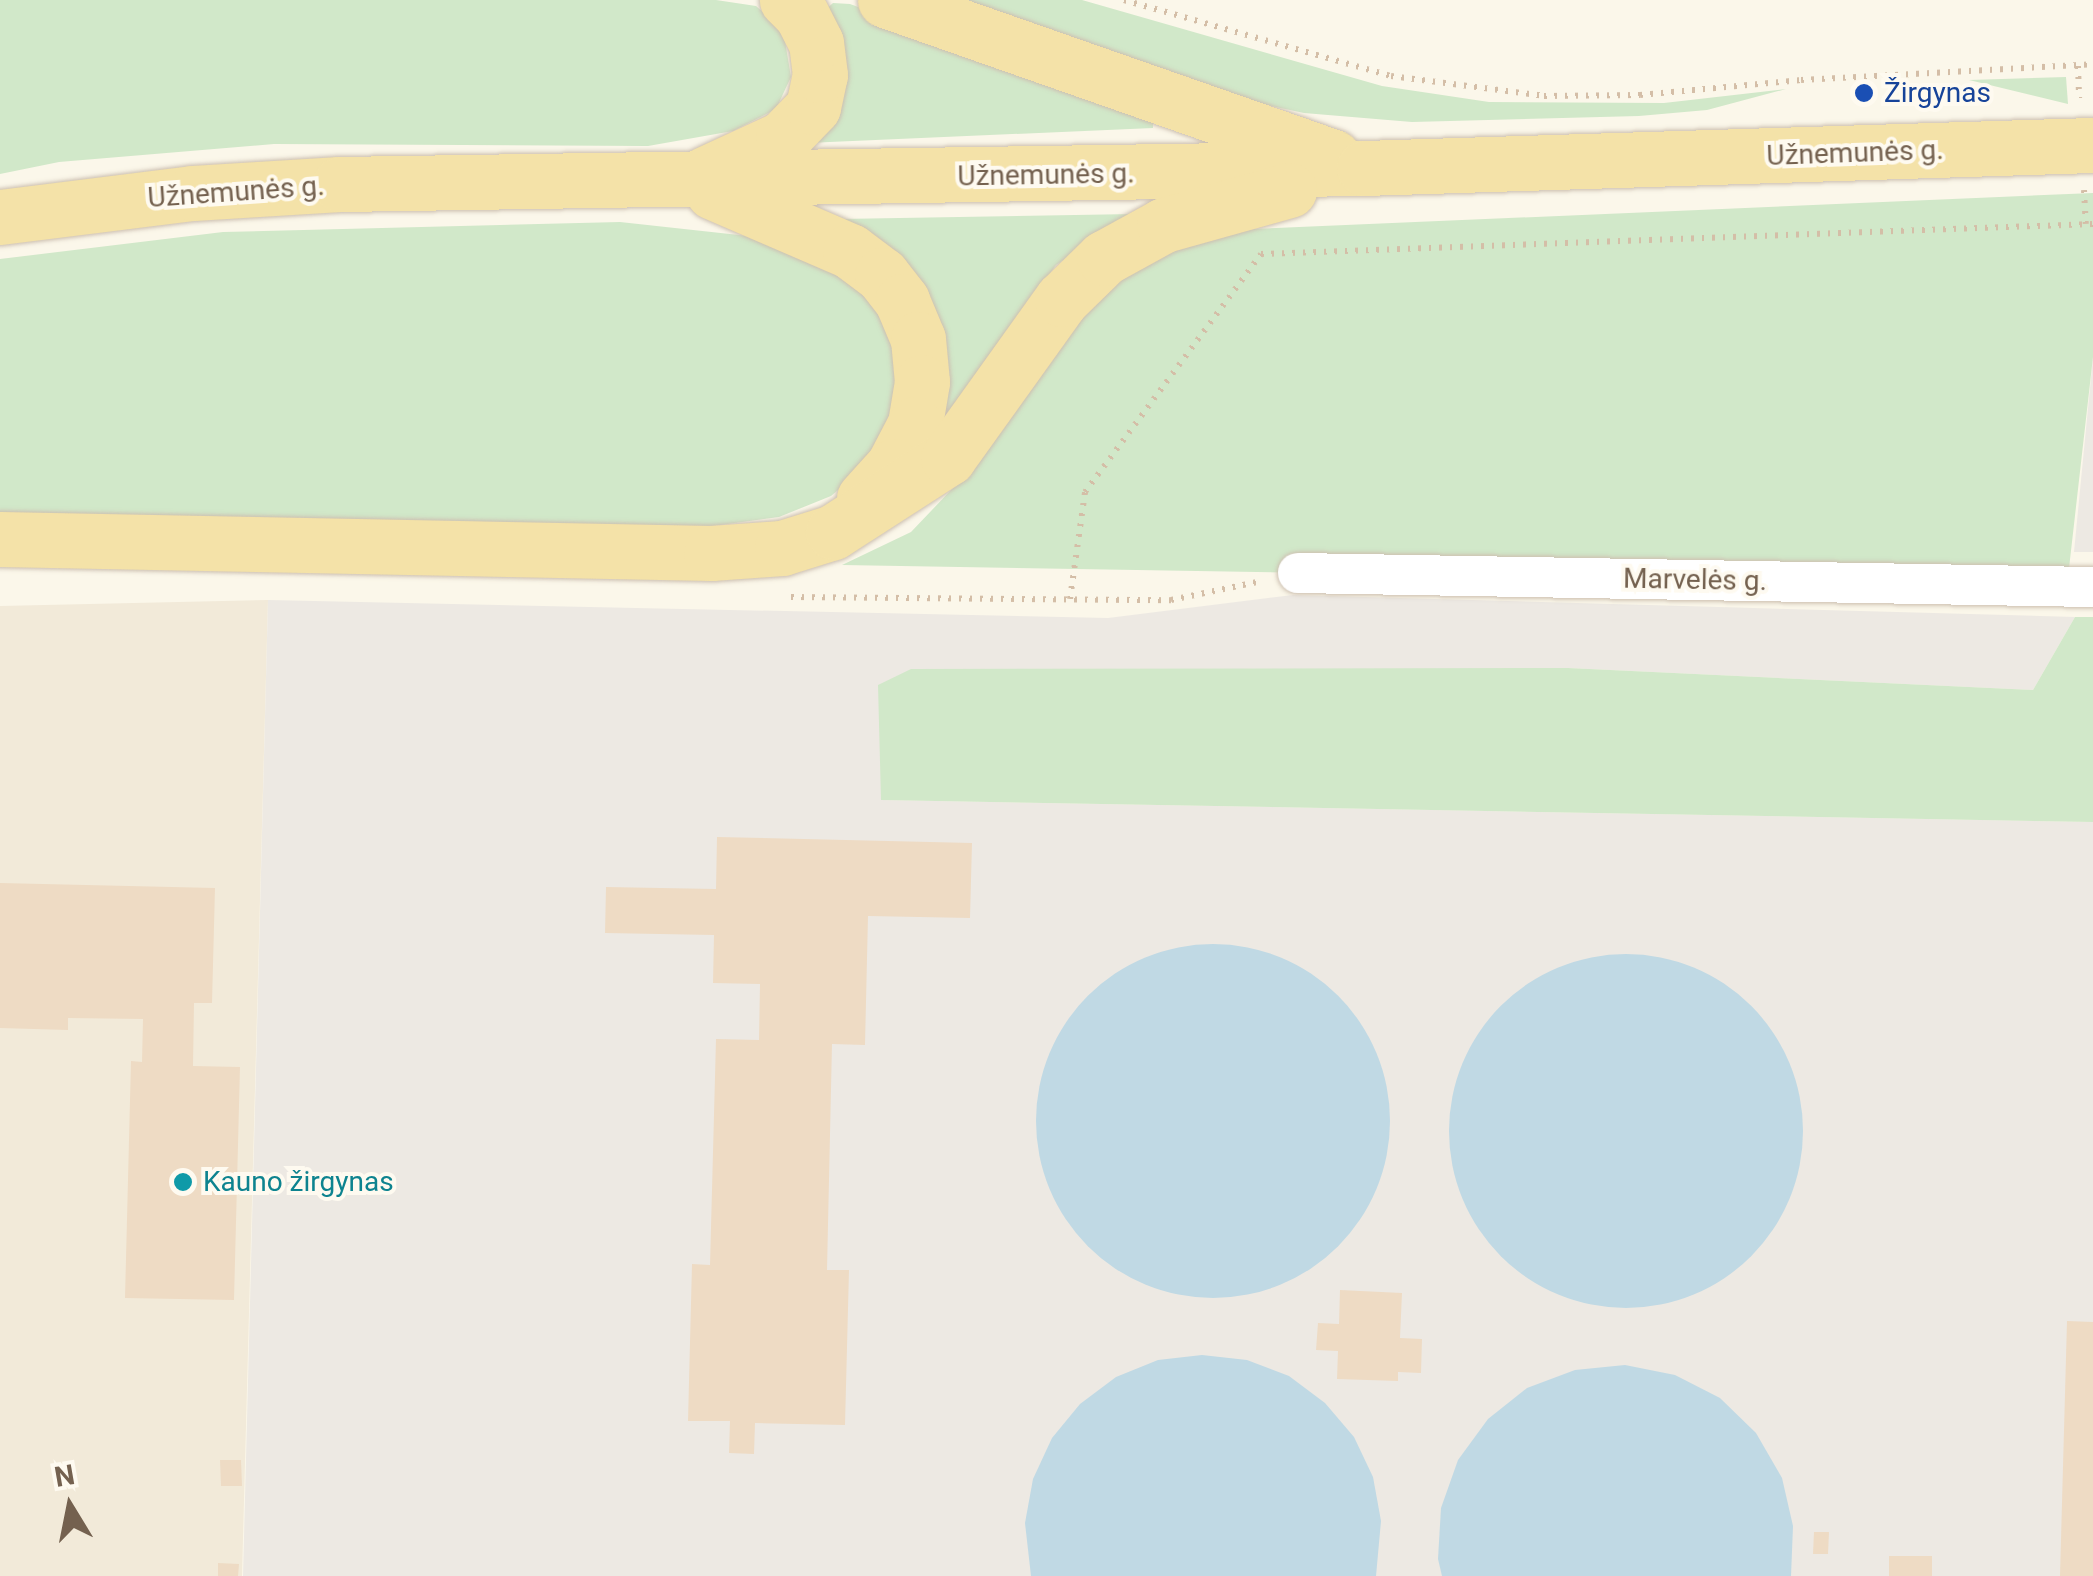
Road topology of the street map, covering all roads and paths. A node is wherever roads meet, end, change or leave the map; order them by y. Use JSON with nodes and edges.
{"nodes":[{"id":1,"x":786,"y":0,"type":"edge"},
{"id":2,"x":885,"y":0,"type":"edge"},
{"id":3,"x":1124,"y":0,"type":"edge"},
{"id":4,"x":2093,"y":64,"type":"edge"},
{"id":5,"x":2093,"y":146,"type":"edge"},
{"id":6,"x":1364,"y":168,"type":"junction"},
{"id":7,"x":688,"y":182,"type":"junction"},
{"id":8,"x":0,"y":217,"type":"edge"},
{"id":9,"x":2093,"y":224,"type":"edge"},
{"id":10,"x":833,"y":532,"type":"junction"},
{"id":11,"x":0,"y":539,"type":"edge"},
{"id":12,"x":1298,"y":573,"type":"dead end"},
{"id":13,"x":2093,"y":587,"type":"edge"},
{"id":14,"x":1070,"y":599,"type":"dead end"}],
"edges":[{"from":1,"to":7,"type":"main road"},
{"from":2,"to":6,"type":"main road"},
{"from":3,"to":4,"type":"path"},
{"from":5,"to":6,"type":"main road","name":"Užnemunės g."},
{"from":6,"to":7,"type":"main road","name":"Užnemunės g."},
{"from":6,"to":10,"type":"main road"},
{"from":7,"to":8,"type":"main road","name":"Užnemunės g."},
{"from":7,"to":10,"type":"main road"},
{"from":9,"to":14,"type":"path"},
{"from":10,"to":11,"type":"main road"},
{"from":12,"to":13,"type":"street","name":"Marvelės g."}]}
